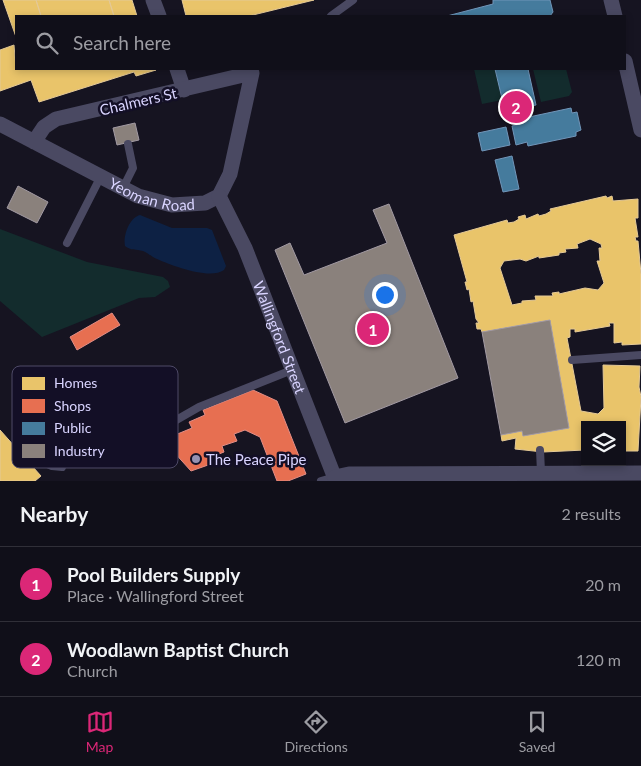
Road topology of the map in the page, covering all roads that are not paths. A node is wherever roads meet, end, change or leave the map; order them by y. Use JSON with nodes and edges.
{"nodes":[{"id":1,"x":153,"y":0,"type":"edge"},
{"id":2,"x":353,"y":0,"type":"edge"},
{"id":3,"x":611,"y":0,"type":"edge"},
{"id":4,"x":159,"y":15,"type":"edge"},
{"id":5,"x":332,"y":15,"type":"edge"},
{"id":6,"x":615,"y":15,"type":"edge"},
{"id":7,"x":626,"y":65,"type":"edge"},
{"id":8,"x":177,"y":70,"type":"edge"},
{"id":9,"x":255,"y":71,"type":"edge"},
{"id":10,"x":184,"y":90,"type":"junction"},
{"id":11,"x":0,"y":124,"type":"edge"},
{"id":12,"x":641,"y":130,"type":"edge"},
{"id":13,"x":34,"y":142,"type":"junction"},
{"id":14,"x":128,"y":144,"type":"dead end"},
{"id":15,"x":100,"y":176,"type":"junction"},
{"id":16,"x":123,"y":188,"type":"junction"},
{"id":17,"x":219,"y":196,"type":"junction"},
{"id":18,"x":67,"y":243,"type":"dead end"},
{"id":19,"x":641,"y":355,"type":"edge"},
{"id":20,"x":572,"y":360,"type":"dead end"},
{"id":21,"x":292,"y":370,"type":"junction"},
{"id":22,"x":178,"y":419,"type":"edge"},
{"id":23,"x":540,"y":450,"type":"dead end"},
{"id":24,"x":540,"y":472,"type":"junction"},
{"id":25,"x":641,"y":473,"type":"edge"},
{"id":26,"x":331,"y":480,"type":"edge"}],
"edges":[{"from":1,"to":4,"type":"street"},
{"from":2,"to":5,"type":"lane"},
{"from":3,"to":6,"type":"street"},
{"from":7,"to":12,"type":"street"},
{"from":8,"to":10,"type":"street"},
{"from":9,"to":10,"type":"street","name":"Chalmers St"},
{"from":9,"to":17,"type":"street","name":"Yeoman Road"},
{"from":10,"to":13,"type":"street","name":"Chalmers St"},
{"from":11,"to":13,"type":"street","name":"Yeoman Road"},
{"from":13,"to":15,"type":"street","name":"Yeoman Road"},
{"from":14,"to":16,"type":"lane"},
{"from":15,"to":16,"type":"street","name":"Yeoman Road"},
{"from":15,"to":18,"type":"lane"},
{"from":16,"to":17,"type":"street","name":"Yeoman Road"},
{"from":17,"to":21,"type":"street","name":"Wallingford Street"},
{"from":19,"to":20,"type":"lane"},
{"from":21,"to":22,"type":"lane"},
{"from":21,"to":26,"type":"street","name":"Wallingford Street"},
{"from":23,"to":24,"type":"lane"},
{"from":24,"to":25,"type":"street"},
{"from":24,"to":26,"type":"street"}]}
